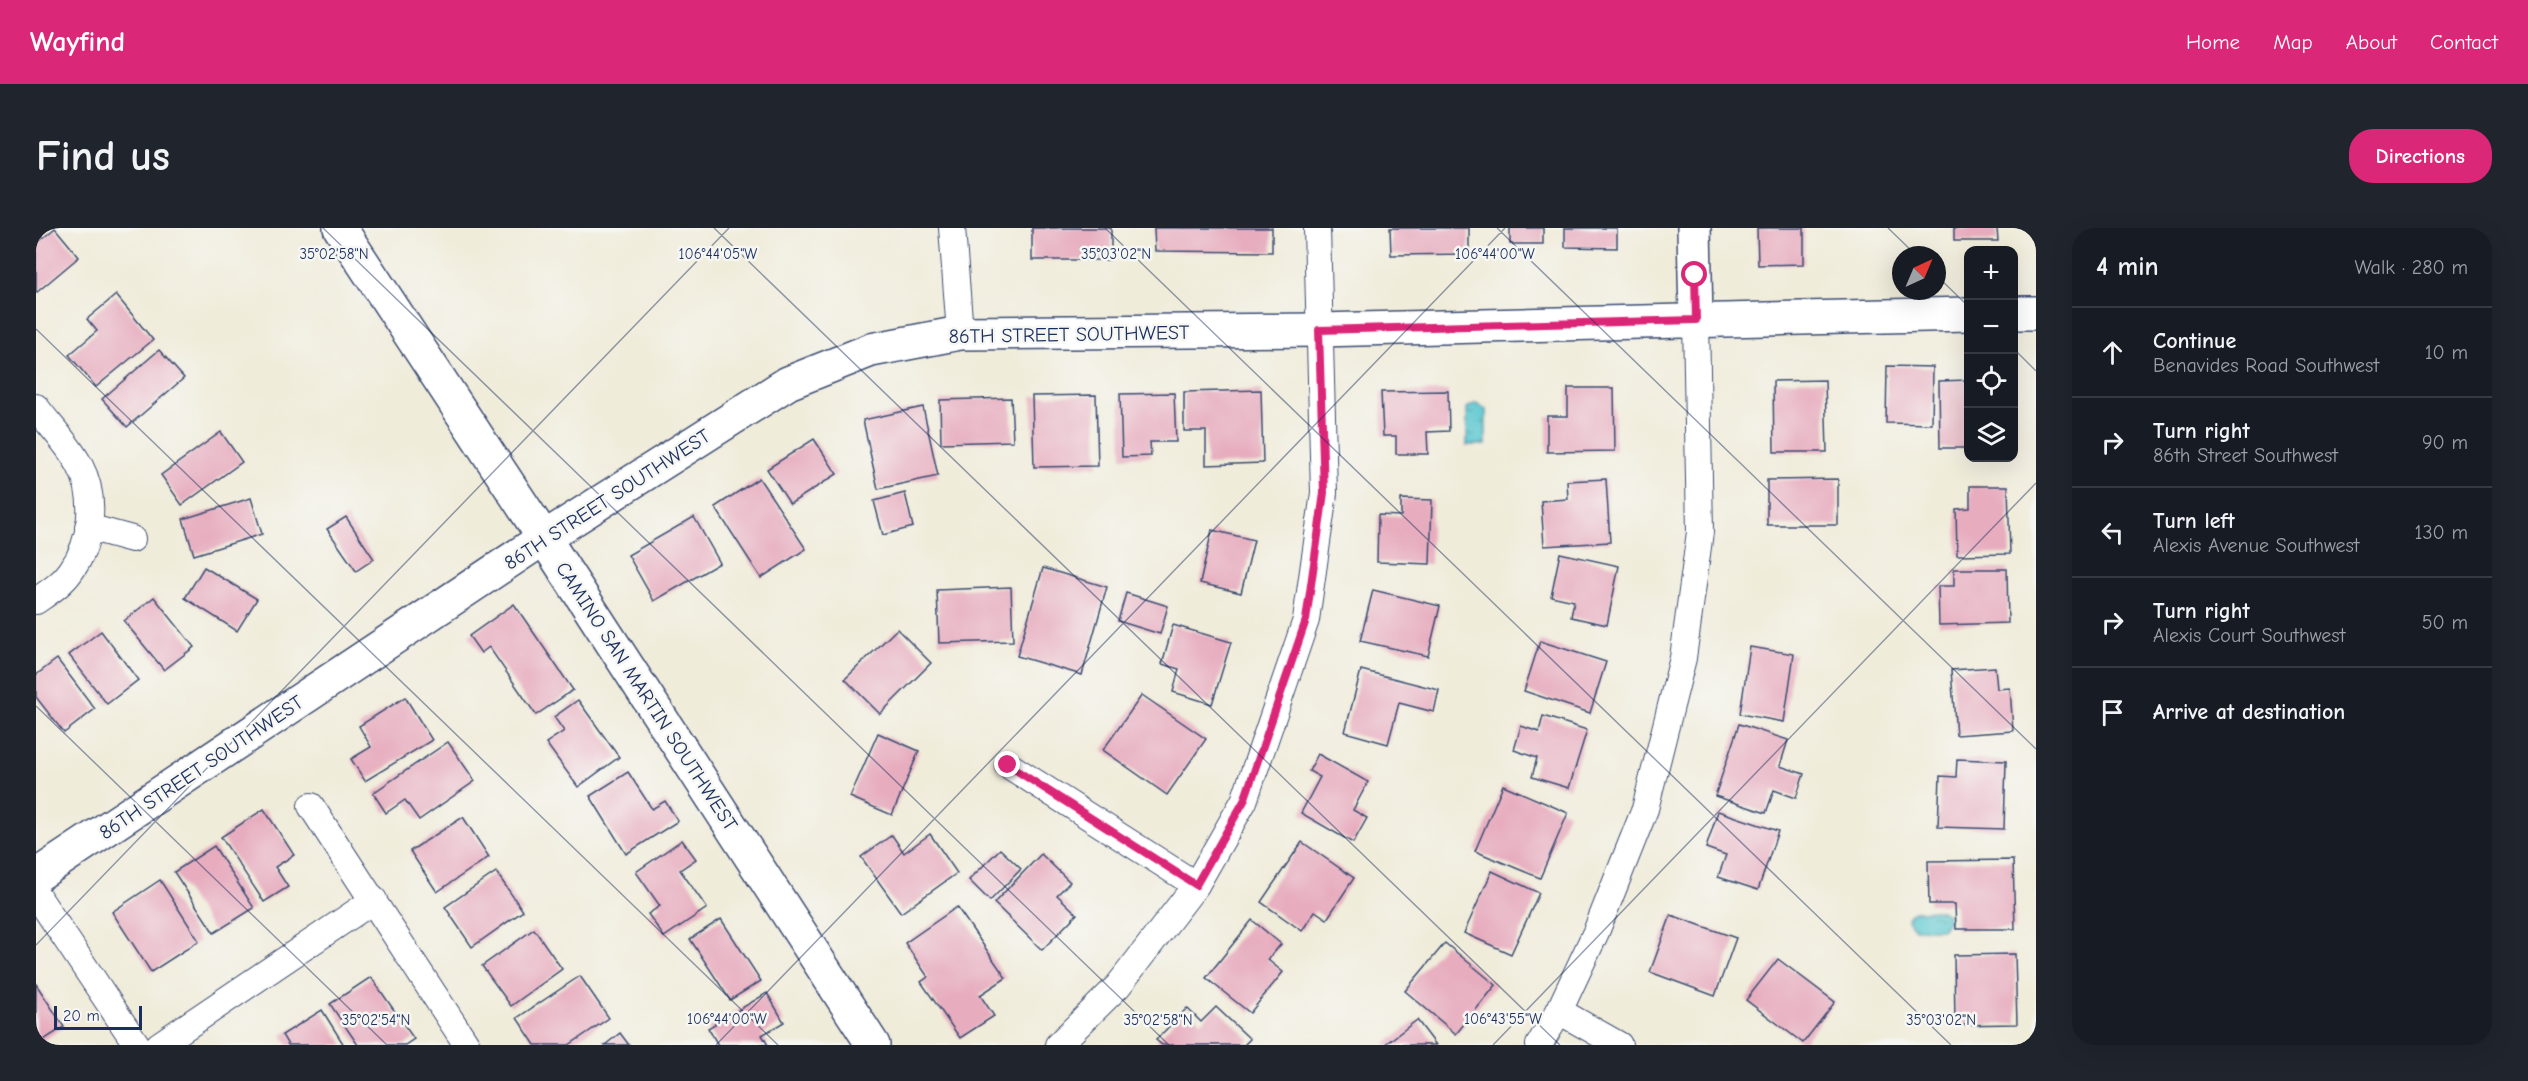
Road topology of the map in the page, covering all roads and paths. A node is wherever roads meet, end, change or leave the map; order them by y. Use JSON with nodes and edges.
{"nodes":[{"id":1,"x":340,"y":228,"type":"edge"},
{"id":2,"x":952,"y":228,"type":"edge"},
{"id":3,"x":1317,"y":228,"type":"edge"},
{"id":4,"x":1694,"y":228,"type":"edge"},
{"id":5,"x":2036,"y":312,"type":"edge"},
{"id":6,"x":2018,"y":313,"type":"edge"},
{"id":7,"x":1964,"y":314,"type":"edge"},
{"id":8,"x":1696,"y":320,"type":"junction"},
{"id":9,"x":1319,"y":330,"type":"junction"},
{"id":10,"x":960,"y":333,"type":"junction"},
{"id":11,"x":36,"y":407,"type":"edge"},
{"id":12,"x":88,"y":527,"type":"junction"},
{"id":13,"x":544,"y":538,"type":"junction"},
{"id":14,"x":132,"y":539,"type":"dead end"},
{"id":15,"x":36,"y":601,"type":"edge"},
{"id":16,"x":1008,"y":765,"type":"dead end"},
{"id":17,"x":311,"y":806,"type":"dead end"},
{"id":18,"x":36,"y":876,"type":"edge"},
{"id":19,"x":1196,"y":885,"type":"junction"},
{"id":20,"x":36,"y":894,"type":"edge"},
{"id":21,"x":374,"y":900,"type":"junction"},
{"id":22,"x":1559,"y":1011,"type":"junction"},
{"id":23,"x":137,"y":1045,"type":"edge"},
{"id":24,"x":159,"y":1045,"type":"edge"},
{"id":25,"x":468,"y":1045,"type":"edge"},
{"id":26,"x":873,"y":1045,"type":"edge"},
{"id":27,"x":1058,"y":1045,"type":"edge"},
{"id":28,"x":1539,"y":1045,"type":"edge"},
{"id":29,"x":1620,"y":1045,"type":"edge"}],
"edges":[{"from":1,"to":13,"type":"street","name":"CAMINO SAN MARTIN SOUTHWEST"},
{"from":2,"to":10,"type":"street"},
{"from":3,"to":9,"type":"street"},
{"from":4,"to":8,"type":"street"},
{"from":5,"to":6,"type":"street"},
{"from":7,"to":8,"type":"street","name":"86TH STREET SOUTHWEST"},
{"from":8,"to":9,"type":"street","name":"86TH STREET SOUTHWEST"},
{"from":8,"to":22,"type":"street"},
{"from":9,"to":10,"type":"street","name":"86TH STREET SOUTHWEST"},
{"from":9,"to":19,"type":"street"},
{"from":10,"to":13,"type":"street","name":"86TH STREET SOUTHWEST"},
{"from":11,"to":12,"type":"street"},
{"from":12,"to":14,"type":"street"},
{"from":12,"to":15,"type":"street"},
{"from":13,"to":18,"type":"street","name":"86TH STREET SOUTHWEST"},
{"from":13,"to":26,"type":"street","name":"CAMINO SAN MARTIN SOUTHWEST"},
{"from":16,"to":19,"type":"street"},
{"from":17,"to":21,"type":"street"},
{"from":19,"to":27,"type":"street"},
{"from":20,"to":23,"type":"street"},
{"from":21,"to":24,"type":"street"},
{"from":21,"to":25,"type":"street"},
{"from":22,"to":28,"type":"street"},
{"from":22,"to":29,"type":"street"}]}
